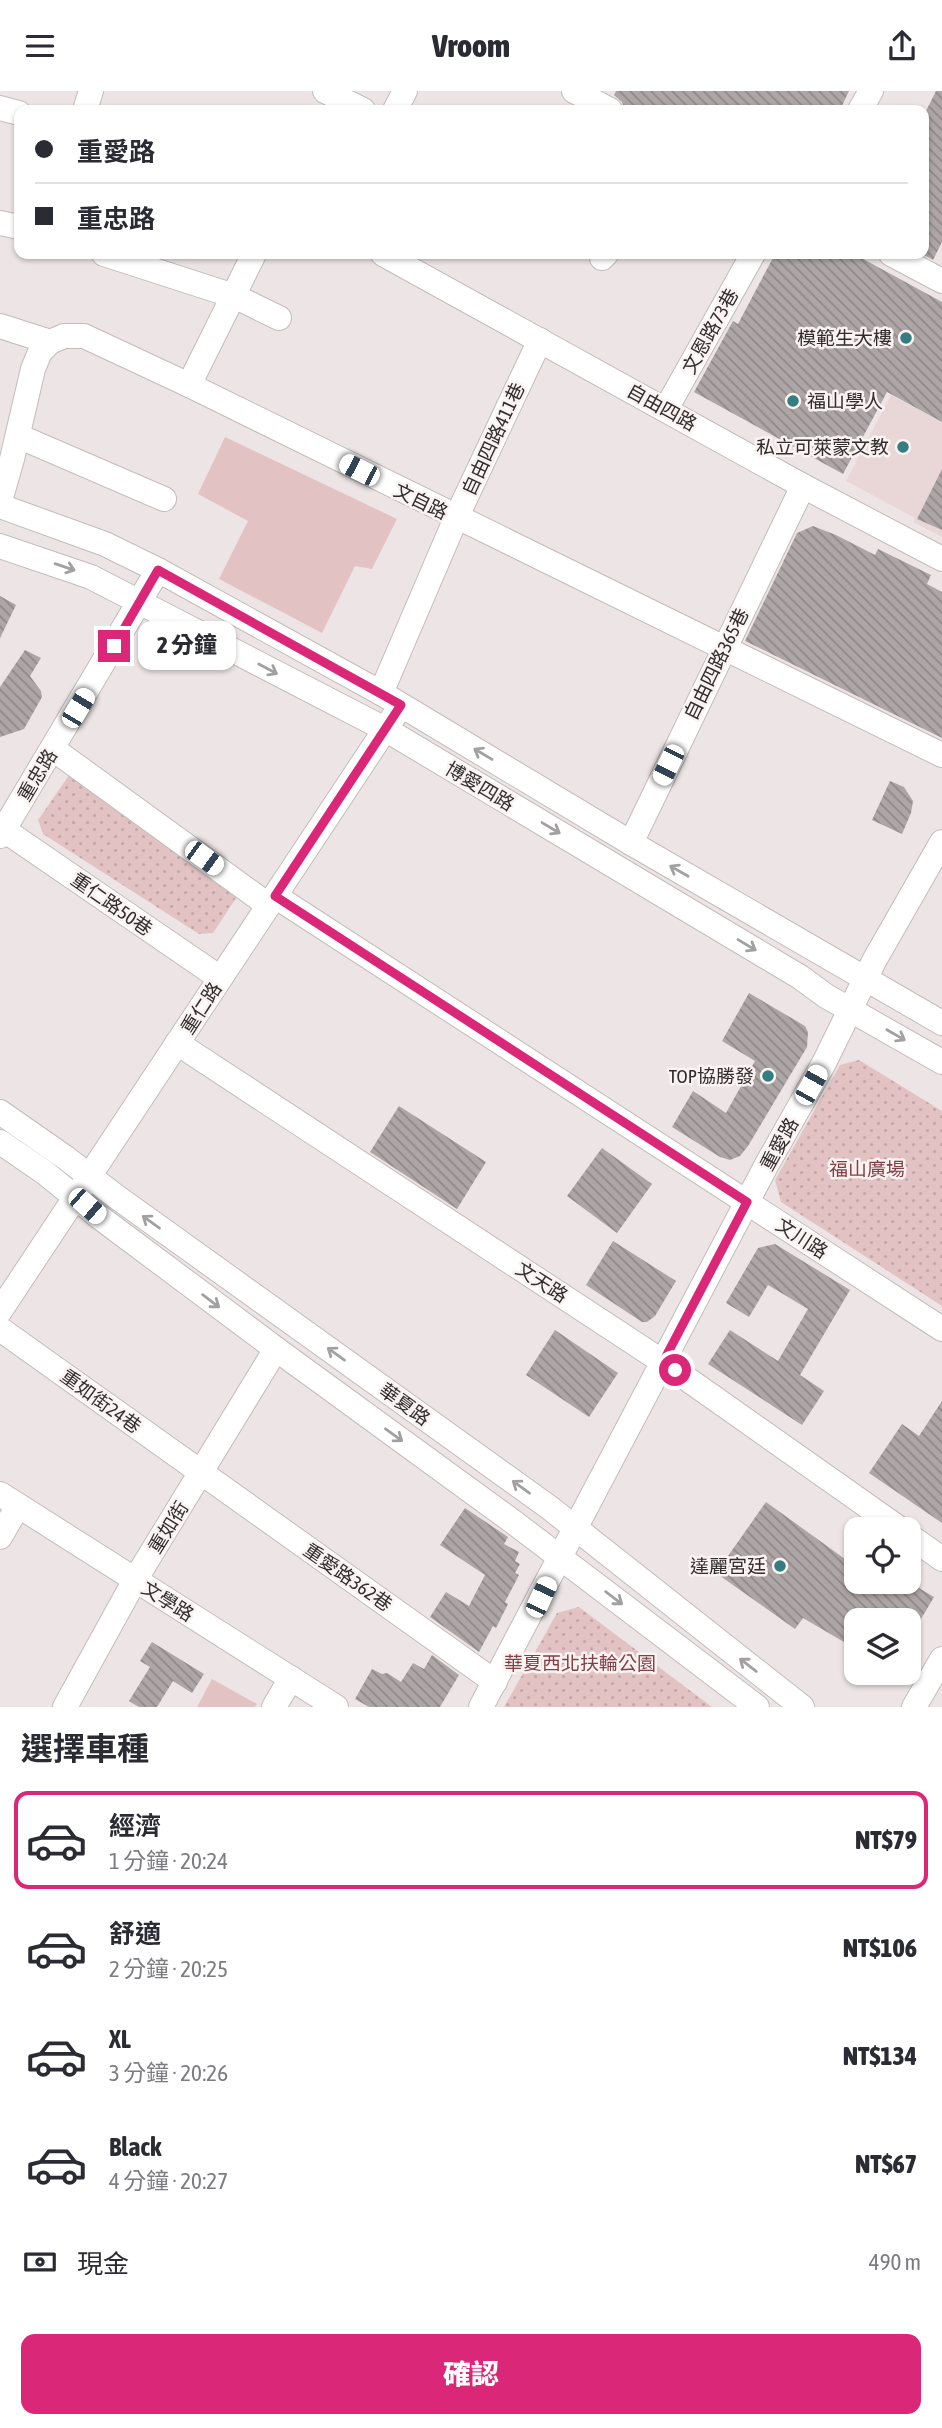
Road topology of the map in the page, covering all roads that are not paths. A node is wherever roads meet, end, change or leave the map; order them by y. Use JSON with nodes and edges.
{"nodes":[{"id":1,"x":325,"y":91,"type":"edge"},
{"id":2,"x":574,"y":91,"type":"edge"},
{"id":3,"x":609,"y":103,"type":"edge"},
{"id":4,"x":353,"y":105,"type":"edge"},
{"id":5,"x":119,"y":259,"type":"edge"},
{"id":6,"x":252,"y":259,"type":"edge"},
{"id":7,"x":392,"y":259,"type":"edge"},
{"id":8,"x":750,"y":259,"type":"edge"},
{"id":9,"x":904,"y":259,"type":"edge"},
{"id":10,"x":939,"y":273,"type":"edge"},
{"id":11,"x":234,"y":296,"type":"junction"},
{"id":12,"x":279,"y":318,"type":"dead end"},
{"id":13,"x":0,"y":326,"type":"edge"},
{"id":14,"x":540,"y":340,"type":"junction"},
{"id":15,"x":50,"y":342,"type":"junction"},
{"id":16,"x":189,"y":385,"type":"junction"},
{"id":17,"x":666,"y":409,"type":"junction"},
{"id":18,"x":18,"y":436,"type":"junction"},
{"id":19,"x":803,"y":486,"type":"junction"},
{"id":20,"x":164,"y":499,"type":"dead end"},
{"id":21,"x":0,"y":504,"type":"edge"},
{"id":22,"x":456,"y":518,"type":"junction"},
{"id":23,"x":0,"y":545,"type":"edge"},
{"id":24,"x":942,"y":559,"type":"edge"},
{"id":25,"x":158,"y":570,"type":"junction"},
{"id":26,"x":140,"y":601,"type":"junction"},
{"id":27,"x":724,"y":649,"type":"junction"},
{"id":28,"x":391,"y":699,"type":"junction"},
{"id":29,"x":385,"y":729,"type":"junction"},
{"id":30,"x":53,"y":749,"type":"junction"},
{"id":31,"x":942,"y":755,"type":"edge"},
{"id":32,"x":2,"y":833,"type":"edge"},
{"id":33,"x":942,"y":842,"type":"edge"},
{"id":34,"x":631,"y":843,"type":"junction"},
{"id":35,"x":272,"y":900,"type":"junction"},
{"id":36,"x":866,"y":977,"type":"junction"},
{"id":37,"x":220,"y":978,"type":"junction"},
{"id":38,"x":850,"y":1009,"type":"junction"},
{"id":39,"x":942,"y":1023,"type":"edge"},
{"id":40,"x":177,"y":1044,"type":"junction"},
{"id":41,"x":942,"y":1062,"type":"edge"},
{"id":42,"x":0,"y":1112,"type":"edge"},
{"id":43,"x":0,"y":1142,"type":"edge"},
{"id":44,"x":89,"y":1175,"type":"junction"},
{"id":45,"x":75,"y":1196,"type":"junction"},
{"id":46,"x":747,"y":1202,"type":"junction"},
{"id":47,"x":0,"y":1311,"type":"edge"},
{"id":48,"x":0,"y":1329,"type":"edge"},
{"id":49,"x":942,"y":1329,"type":"edge"},
{"id":50,"x":276,"y":1349,"type":"junction"},
{"id":51,"x":663,"y":1362,"type":"junction"},
{"id":52,"x":201,"y":1472,"type":"junction"},
{"id":53,"x":9,"y":1500,"type":"edge"},
{"id":54,"x":883,"y":1517,"type":"edge"},
{"id":55,"x":576,"y":1528,"type":"junction"},
{"id":56,"x":0,"y":1537,"type":"edge"},
{"id":57,"x":921,"y":1544,"type":"edge"},
{"id":58,"x":559,"y":1558,"type":"junction"},
{"id":59,"x":942,"y":1559,"type":"edge"},
{"id":60,"x":135,"y":1580,"type":"junction"},
{"id":61,"x":942,"y":1659,"type":"edge"},
{"id":62,"x":291,"y":1678,"type":"junction"},
{"id":63,"x":495,"y":1682,"type":"junction"},
{"id":64,"x":65,"y":1707,"type":"edge"},
{"id":65,"x":274,"y":1707,"type":"edge"},
{"id":66,"x":336,"y":1707,"type":"edge"},
{"id":67,"x":481,"y":1707,"type":"edge"},
{"id":68,"x":757,"y":1707,"type":"edge"},
{"id":69,"x":802,"y":1707,"type":"edge"},
{"id":70,"x":914,"y":1707,"type":"edge"}],
"edges":[{"from":1,"to":4,"type":"street"},
{"from":2,"to":3,"type":"street"},
{"from":5,"to":11,"type":"street"},
{"from":6,"to":11,"type":"street"},
{"from":7,"to":14,"type":"street","name":"自由四路"},
{"from":8,"to":17,"type":"street","name":"文恩路73巷"},
{"from":9,"to":10,"type":"street"},
{"from":11,"to":12,"type":"street"},
{"from":11,"to":16,"type":"street"},
{"from":13,"to":15,"type":"street"},
{"from":14,"to":17,"type":"street","name":"自由四路"},
{"from":14,"to":22,"type":"street","name":"自由四路411巷"},
{"from":15,"to":16,"type":"street","name":"文自路"},
{"from":15,"to":18,"type":"street"},
{"from":16,"to":22,"type":"street","name":"文自路"},
{"from":17,"to":19,"type":"street","name":"自由四路"},
{"from":18,"to":20,"type":"street"},
{"from":18,"to":21,"type":"street"},
{"from":19,"to":24,"type":"street","name":"自由四路"},
{"from":19,"to":27,"type":"street","name":"自由四路365巷"},
{"from":21,"to":25,"type":"street","name":"博愛四路"},
{"from":22,"to":27,"type":"street","name":"文自路"},
{"from":22,"to":28,"type":"street","name":"自由四路411巷"},
{"from":23,"to":26,"type":"street","name":"博愛四路","one_way":true},
{"from":25,"to":26,"type":"street","name":"重忠路"},
{"from":25,"to":28,"type":"street","name":"博愛四路"},
{"from":26,"to":29,"type":"street","name":"博愛四路","one_way":true},
{"from":26,"to":30,"type":"street","name":"重忠路"},
{"from":27,"to":31,"type":"street","name":"文自路"},
{"from":27,"to":34,"type":"street","name":"自由四路365巷"},
{"from":28,"to":29,"type":"street","name":"重仁路"},
{"from":34,"to":28,"type":"street","name":"博愛四路","one_way":true},
{"from":29,"to":35,"type":"street","name":"重仁路"},
{"from":29,"to":38,"type":"street","name":"博愛四路","one_way":true},
{"from":30,"to":32,"type":"street","name":"重忠路"},
{"from":30,"to":35,"type":"street","name":"文川路"},
{"from":32,"to":37,"type":"street","name":"重仁路50巷"},
{"from":33,"to":36,"type":"street","name":"重愛路"},
{"from":36,"to":34,"type":"street","name":"博愛四路","one_way":true},
{"from":35,"to":37,"type":"street","name":"重仁路"},
{"from":35,"to":46,"type":"street","name":"文川路"},
{"from":36,"to":38,"type":"street","name":"重愛路"},
{"from":36,"to":39,"type":"street","name":"博愛四路"},
{"from":37,"to":40,"type":"street","name":"重仁路"},
{"from":38,"to":41,"type":"street","name":"博愛四路","one_way":true},
{"from":38,"to":46,"type":"street","name":"重愛路"},
{"from":40,"to":44,"type":"street","name":"重仁路"},
{"from":40,"to":51,"type":"street","name":"文天路"},
{"from":42,"to":44,"type":"street","name":"華夏路"},
{"from":43,"to":45,"type":"street","name":"華夏路"},
{"from":44,"to":45,"type":"street","name":"重仁路"},
{"from":55,"to":44,"type":"street","name":"華夏路","one_way":true},
{"from":45,"to":47,"type":"street","name":"重仁路"},
{"from":45,"to":50,"type":"street","name":"華夏路","one_way":true},
{"from":46,"to":49,"type":"street","name":"文川路"},
{"from":46,"to":51,"type":"street","name":"重愛路"},
{"from":48,"to":52,"type":"street","name":"重如街24巷"},
{"from":50,"to":52,"type":"street","name":"重如街"},
{"from":50,"to":58,"type":"street","name":"華夏路","one_way":true},
{"from":51,"to":54,"type":"street","name":"文天路"},
{"from":51,"to":55,"type":"street","name":"重愛路"},
{"from":52,"to":60,"type":"street","name":"重如街"},
{"from":52,"to":63,"type":"street","name":"重愛路362巷"},
{"from":53,"to":56,"type":"street"},
{"from":53,"to":60,"type":"street","name":"文學路"},
{"from":55,"to":58,"type":"street","name":"重愛路"},
{"from":69,"to":55,"type":"street","name":"華夏路","one_way":true},
{"from":57,"to":59,"type":"street"},
{"from":58,"to":63,"type":"street","name":"重愛路"},
{"from":58,"to":68,"type":"street","name":"華夏路","one_way":true},
{"from":60,"to":62,"type":"street","name":"文學路"},
{"from":60,"to":64,"type":"street","name":"重如街"},
{"from":61,"to":70,"type":"street"},
{"from":62,"to":65,"type":"street"},
{"from":62,"to":66,"type":"street","name":"文學路"},
{"from":63,"to":67,"type":"street","name":"重愛路"}]}
